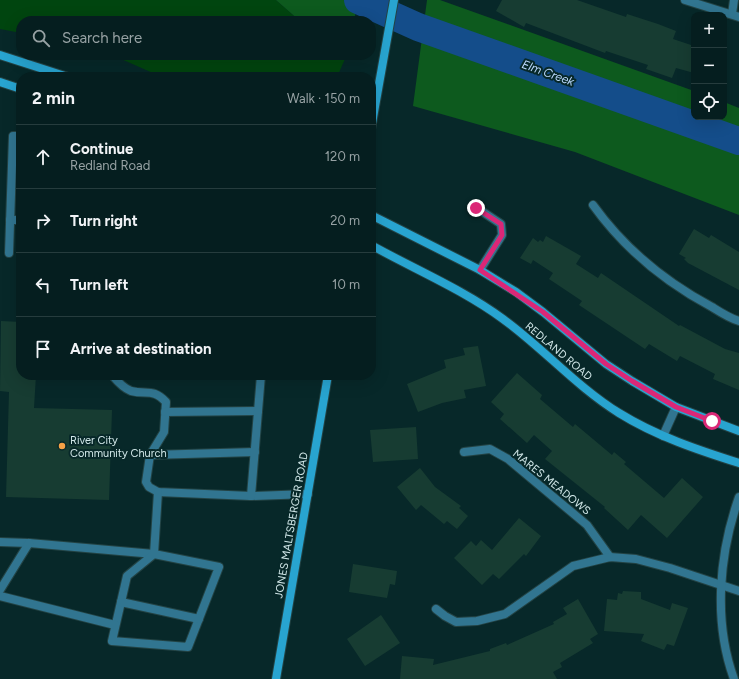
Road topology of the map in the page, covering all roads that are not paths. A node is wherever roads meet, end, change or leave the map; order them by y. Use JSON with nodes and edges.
{"nodes":[{"id":1,"x":394,"y":0,"type":"edge"},
{"id":2,"x":685,"y":0,"type":"edge"},
{"id":3,"x":734,"y":0,"type":"edge"},
{"id":4,"x":735,"y":16,"type":"edge"},
{"id":5,"x":0,"y":55,"type":"edge"},
{"id":6,"x":52,"y":72,"type":"edge"},
{"id":7,"x":0,"y":82,"type":"edge"},
{"id":8,"x":16,"y":87,"type":"edge"},
{"id":9,"x":376,"y":102,"type":"edge"},
{"id":10,"x":16,"y":136,"type":"edge"},
{"id":11,"x":11,"y":178,"type":"junction"},
{"id":12,"x":16,"y":178,"type":"edge"},
{"id":13,"x":593,"y":205,"type":"dead end"},
{"id":14,"x":476,"y":208,"type":"dead end"},
{"id":15,"x":376,"y":218,"type":"edge"},
{"id":16,"x":10,"y":220,"type":"junction"},
{"id":17,"x":16,"y":220,"type":"edge"},
{"id":18,"x":376,"y":248,"type":"edge"},
{"id":19,"x":9,"y":253,"type":"dead end"},
{"id":20,"x":480,"y":270,"type":"junction"},
{"id":21,"x":739,"y":321,"type":"edge"},
{"id":22,"x":116,"y":380,"type":"edge"},
{"id":23,"x":261,"y":380,"type":"edge"},
{"id":24,"x":327,"y":380,"type":"edge"},
{"id":25,"x":676,"y":407,"type":"junction"},
{"id":26,"x":258,"y":411,"type":"junction"},
{"id":27,"x":165,"y":412,"type":"junction"},
{"id":28,"x":739,"y":431,"type":"edge"},
{"id":29,"x":663,"y":436,"type":"junction"},
{"id":30,"x":255,"y":452,"type":"junction"},
{"id":31,"x":464,"y":452,"type":"dead end"},
{"id":32,"x":150,"y":455,"type":"junction"},
{"id":33,"x":739,"y":463,"type":"edge"},
{"id":34,"x":158,"y":492,"type":"junction"},
{"id":35,"x":308,"y":494,"type":"junction"},
{"id":36,"x":251,"y":496,"type":"junction"},
{"id":37,"x":739,"y":497,"type":"edge"},
{"id":38,"x":0,"y":542,"type":"edge"},
{"id":39,"x":29,"y":543,"type":"junction"},
{"id":40,"x":154,"y":554,"type":"junction"},
{"id":41,"x":610,"y":557,"type":"junction"},
{"id":42,"x":721,"y":584,"type":"junction"},
{"id":43,"x":0,"y":590,"type":"edge"},
{"id":44,"x":739,"y":591,"type":"edge"},
{"id":45,"x":0,"y":596,"type":"edge"},
{"id":46,"x":121,"y":602,"type":"junction"},
{"id":47,"x":436,"y":609,"type":"dead end"},
{"id":48,"x":199,"y":619,"type":"junction"},
{"id":49,"x":116,"y":625,"type":"junction"},
{"id":50,"x":276,"y":679,"type":"edge"},
{"id":51,"x":734,"y":679,"type":"edge"}],
"edges":[{"from":1,"to":9,"type":"main road"},
{"from":2,"to":4,"type":"street"},
{"from":3,"to":4,"type":"street"},
{"from":5,"to":6,"type":"main road"},
{"from":7,"to":8,"type":"main road"},
{"from":10,"to":11,"type":"street"},
{"from":11,"to":12,"type":"street"},
{"from":11,"to":16,"type":"street"},
{"from":13,"to":21,"type":"street"},
{"from":14,"to":20,"type":"street"},
{"from":15,"to":20,"type":"main road","name":"REDLAND ROAD"},
{"from":16,"to":17,"type":"street"},
{"from":16,"to":19,"type":"street"},
{"from":18,"to":29,"type":"main road","name":"REDLAND ROAD"},
{"from":20,"to":25,"type":"main road","name":"REDLAND ROAD"},
{"from":22,"to":27,"type":"street"},
{"from":23,"to":26,"type":"street"},
{"from":24,"to":35,"type":"main road","name":"JONES MALTSBERGER ROAD"},
{"from":25,"to":28,"type":"main road","name":"REDLAND ROAD"},
{"from":25,"to":29,"type":"street"},
{"from":26,"to":27,"type":"street"},
{"from":26,"to":30,"type":"street"},
{"from":27,"to":32,"type":"street"},
{"from":29,"to":33,"type":"main road","name":"REDLAND ROAD"},
{"from":30,"to":32,"type":"street"},
{"from":30,"to":36,"type":"street"},
{"from":31,"to":41,"type":"street","name":"MARES MEADOWS"},
{"from":32,"to":34,"type":"street"},
{"from":34,"to":36,"type":"street"},
{"from":34,"to":40,"type":"street"},
{"from":35,"to":36,"type":"street"},
{"from":35,"to":50,"type":"main road","name":"JONES MALTSBERGER ROAD"},
{"from":37,"to":42,"type":"street"},
{"from":38,"to":39,"type":"street"},
{"from":39,"to":40,"type":"street"},
{"from":39,"to":43,"type":"street"},
{"from":40,"to":46,"type":"street"},
{"from":40,"to":48,"type":"street"},
{"from":41,"to":42,"type":"street"},
{"from":41,"to":47,"type":"street"},
{"from":42,"to":44,"type":"street"},
{"from":42,"to":51,"type":"street"},
{"from":45,"to":49,"type":"street"},
{"from":46,"to":48,"type":"street"},
{"from":46,"to":49,"type":"street"},
{"from":48,"to":49,"type":"street"}]}
